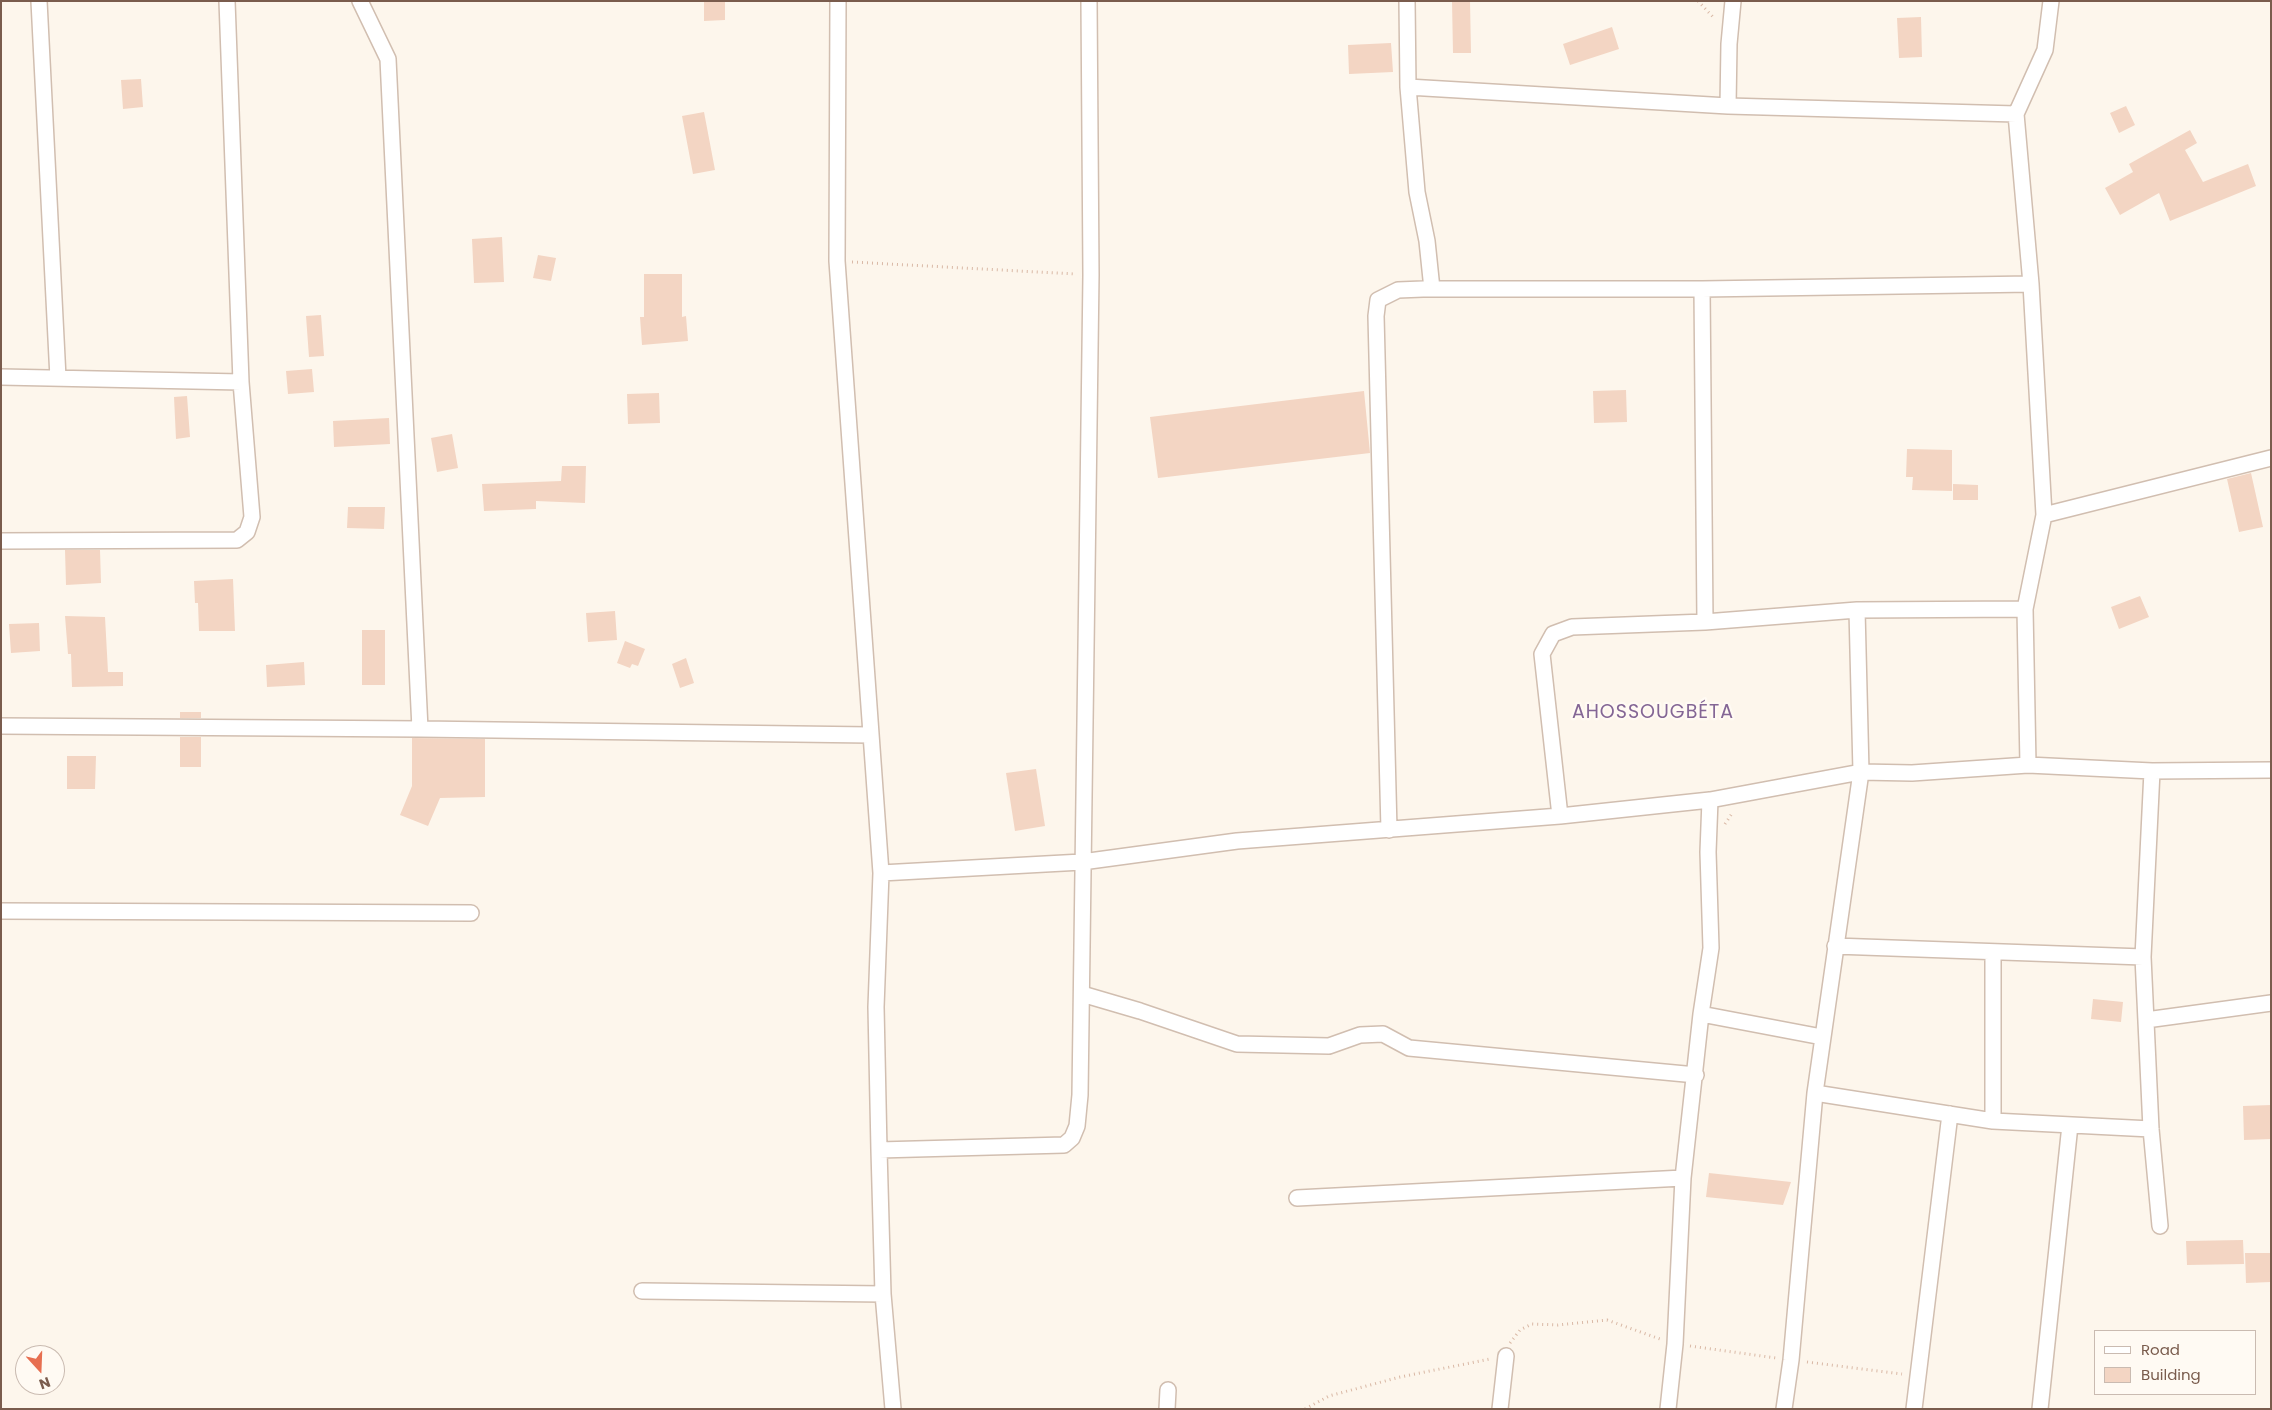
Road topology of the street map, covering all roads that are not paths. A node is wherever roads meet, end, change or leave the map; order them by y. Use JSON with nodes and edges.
{"nodes":[{"id":1,"x":39,"y":1,"type":"edge"},
{"id":2,"x":227,"y":1,"type":"edge"},
{"id":3,"x":360,"y":1,"type":"edge"},
{"id":4,"x":838,"y":1,"type":"edge"},
{"id":5,"x":1089,"y":1,"type":"edge"},
{"id":6,"x":1407,"y":1,"type":"edge"},
{"id":7,"x":1733,"y":1,"type":"edge"},
{"id":8,"x":2051,"y":1,"type":"edge"},
{"id":9,"x":1408,"y":87,"type":"junction"},
{"id":10,"x":1728,"y":106,"type":"junction"},
{"id":11,"x":2016,"y":114,"type":"junction"},
{"id":12,"x":2031,"y":284,"type":"junction"},
{"id":13,"x":1702,"y":288,"type":"junction"},
{"id":14,"x":1432,"y":289,"type":"junction"},
{"id":15,"x":1,"y":377,"type":"edge"},
{"id":16,"x":58,"y":378,"type":"junction"},
{"id":17,"x":241,"y":382,"type":"junction"},
{"id":18,"x":2271,"y":458,"type":"edge"},
{"id":19,"x":2044,"y":515,"type":"junction"},
{"id":20,"x":1,"y":541,"type":"edge"},
{"id":21,"x":2025,"y":608,"type":"junction"},
{"id":22,"x":1857,"y":610,"type":"junction"},
{"id":23,"x":1705,"y":622,"type":"junction"},
{"id":24,"x":1,"y":726,"type":"edge"},
{"id":25,"x":420,"y":729,"type":"junction"},
{"id":26,"x":870,"y":735,"type":"junction"},
{"id":27,"x":2028,"y":765,"type":"junction"},
{"id":28,"x":2271,"y":770,"type":"edge"},
{"id":29,"x":2152,"y":771,"type":"junction"},
{"id":30,"x":1861,"y":772,"type":"junction"},
{"id":31,"x":1710,"y":800,"type":"junction"},
{"id":32,"x":1560,"y":816,"type":"junction"},
{"id":33,"x":1389,"y":830,"type":"junction"},
{"id":34,"x":1082,"y":862,"type":"junction"},
{"id":35,"x":880,"y":873,"type":"junction"},
{"id":36,"x":1,"y":911,"type":"edge"},
{"id":37,"x":471,"y":913,"type":"dead end"},
{"id":38,"x":1836,"y":946,"type":"junction"},
{"id":39,"x":1993,"y":953,"type":"junction"},
{"id":40,"x":2143,"y":957,"type":"junction"},
{"id":41,"x":1082,"y":994,"type":"junction"},
{"id":42,"x":2271,"y":1003,"type":"edge"},
{"id":43,"x":1701,"y":1014,"type":"junction"},
{"id":44,"x":2146,"y":1020,"type":"junction"},
{"id":45,"x":1822,"y":1037,"type":"junction"},
{"id":46,"x":1696,"y":1075,"type":"junction"},
{"id":47,"x":1815,"y":1093,"type":"junction"},
{"id":48,"x":1950,"y":1114,"type":"junction"},
{"id":49,"x":1993,"y":1121,"type":"junction"},
{"id":50,"x":2070,"y":1125,"type":"junction"},
{"id":51,"x":2151,"y":1129,"type":"junction"},
{"id":52,"x":879,"y":1150,"type":"junction"},
{"id":53,"x":1683,"y":1178,"type":"junction"},
{"id":54,"x":1297,"y":1198,"type":"dead end"},
{"id":55,"x":2160,"y":1226,"type":"dead end"},
{"id":56,"x":642,"y":1291,"type":"dead end"},
{"id":57,"x":883,"y":1294,"type":"junction"},
{"id":58,"x":1506,"y":1356,"type":"road end"},
{"id":59,"x":1168,"y":1390,"type":"dead end"},
{"id":60,"x":893,"y":1409,"type":"edge"},
{"id":61,"x":1167,"y":1409,"type":"edge"},
{"id":62,"x":1500,"y":1409,"type":"edge"},
{"id":63,"x":1668,"y":1409,"type":"edge"},
{"id":64,"x":1784,"y":1409,"type":"edge"},
{"id":65,"x":1914,"y":1409,"type":"edge"},
{"id":66,"x":2040,"y":1409,"type":"edge"}],
"edges":[{"from":1,"to":16,"type":"street"},
{"from":2,"to":17,"type":"street"},
{"from":3,"to":25,"type":"street"},
{"from":4,"to":26,"type":"street"},
{"from":5,"to":34,"type":"street"},
{"from":6,"to":9,"type":"street"},
{"from":7,"to":10,"type":"street"},
{"from":8,"to":11,"type":"street"},
{"from":9,"to":10,"type":"street"},
{"from":9,"to":14,"type":"street"},
{"from":10,"to":11,"type":"street"},
{"from":11,"to":12,"type":"street"},
{"from":12,"to":13,"type":"street"},
{"from":12,"to":19,"type":"street"},
{"from":13,"to":14,"type":"street"},
{"from":13,"to":23,"type":"street"},
{"from":14,"to":33,"type":"street"},
{"from":15,"to":16,"type":"street"},
{"from":16,"to":17,"type":"street"},
{"from":17,"to":20,"type":"street"},
{"from":18,"to":19,"type":"street"},
{"from":19,"to":21,"type":"street"},
{"from":21,"to":22,"type":"street"},
{"from":21,"to":27,"type":"street"},
{"from":22,"to":23,"type":"street"},
{"from":22,"to":30,"type":"street"},
{"from":23,"to":32,"type":"street"},
{"from":24,"to":25,"type":"street"},
{"from":25,"to":26,"type":"street"},
{"from":26,"to":35,"type":"street"},
{"from":27,"to":29,"type":"street"},
{"from":27,"to":30,"type":"street"},
{"from":28,"to":29,"type":"street"},
{"from":29,"to":40,"type":"street"},
{"from":30,"to":31,"type":"street"},
{"from":30,"to":38,"type":"street"},
{"from":31,"to":32,"type":"street"},
{"from":31,"to":43,"type":"street"},
{"from":32,"to":33,"type":"street"},
{"from":33,"to":34,"type":"street"},
{"from":34,"to":35,"type":"street"},
{"from":34,"to":41,"type":"street"},
{"from":35,"to":52,"type":"street"},
{"from":36,"to":37,"type":"street"},
{"from":38,"to":39,"type":"street"},
{"from":38,"to":45,"type":"street"},
{"from":39,"to":40,"type":"street"},
{"from":39,"to":49,"type":"street"},
{"from":40,"to":44,"type":"street"},
{"from":41,"to":46,"type":"street"},
{"from":41,"to":52,"type":"street"},
{"from":42,"to":44,"type":"street"},
{"from":43,"to":45,"type":"street"},
{"from":43,"to":46,"type":"street"},
{"from":44,"to":51,"type":"street"},
{"from":45,"to":47,"type":"street"},
{"from":46,"to":53,"type":"street"},
{"from":47,"to":48,"type":"street"},
{"from":47,"to":64,"type":"street"},
{"from":48,"to":49,"type":"street"},
{"from":48,"to":65,"type":"street"},
{"from":49,"to":50,"type":"street"},
{"from":50,"to":51,"type":"street"},
{"from":50,"to":66,"type":"street"},
{"from":51,"to":55,"type":"street"},
{"from":52,"to":57,"type":"street"},
{"from":53,"to":54,"type":"street"},
{"from":53,"to":63,"type":"street"},
{"from":56,"to":57,"type":"street"},
{"from":57,"to":60,"type":"street"},
{"from":58,"to":62,"type":"street"},
{"from":59,"to":61,"type":"street"}]}
